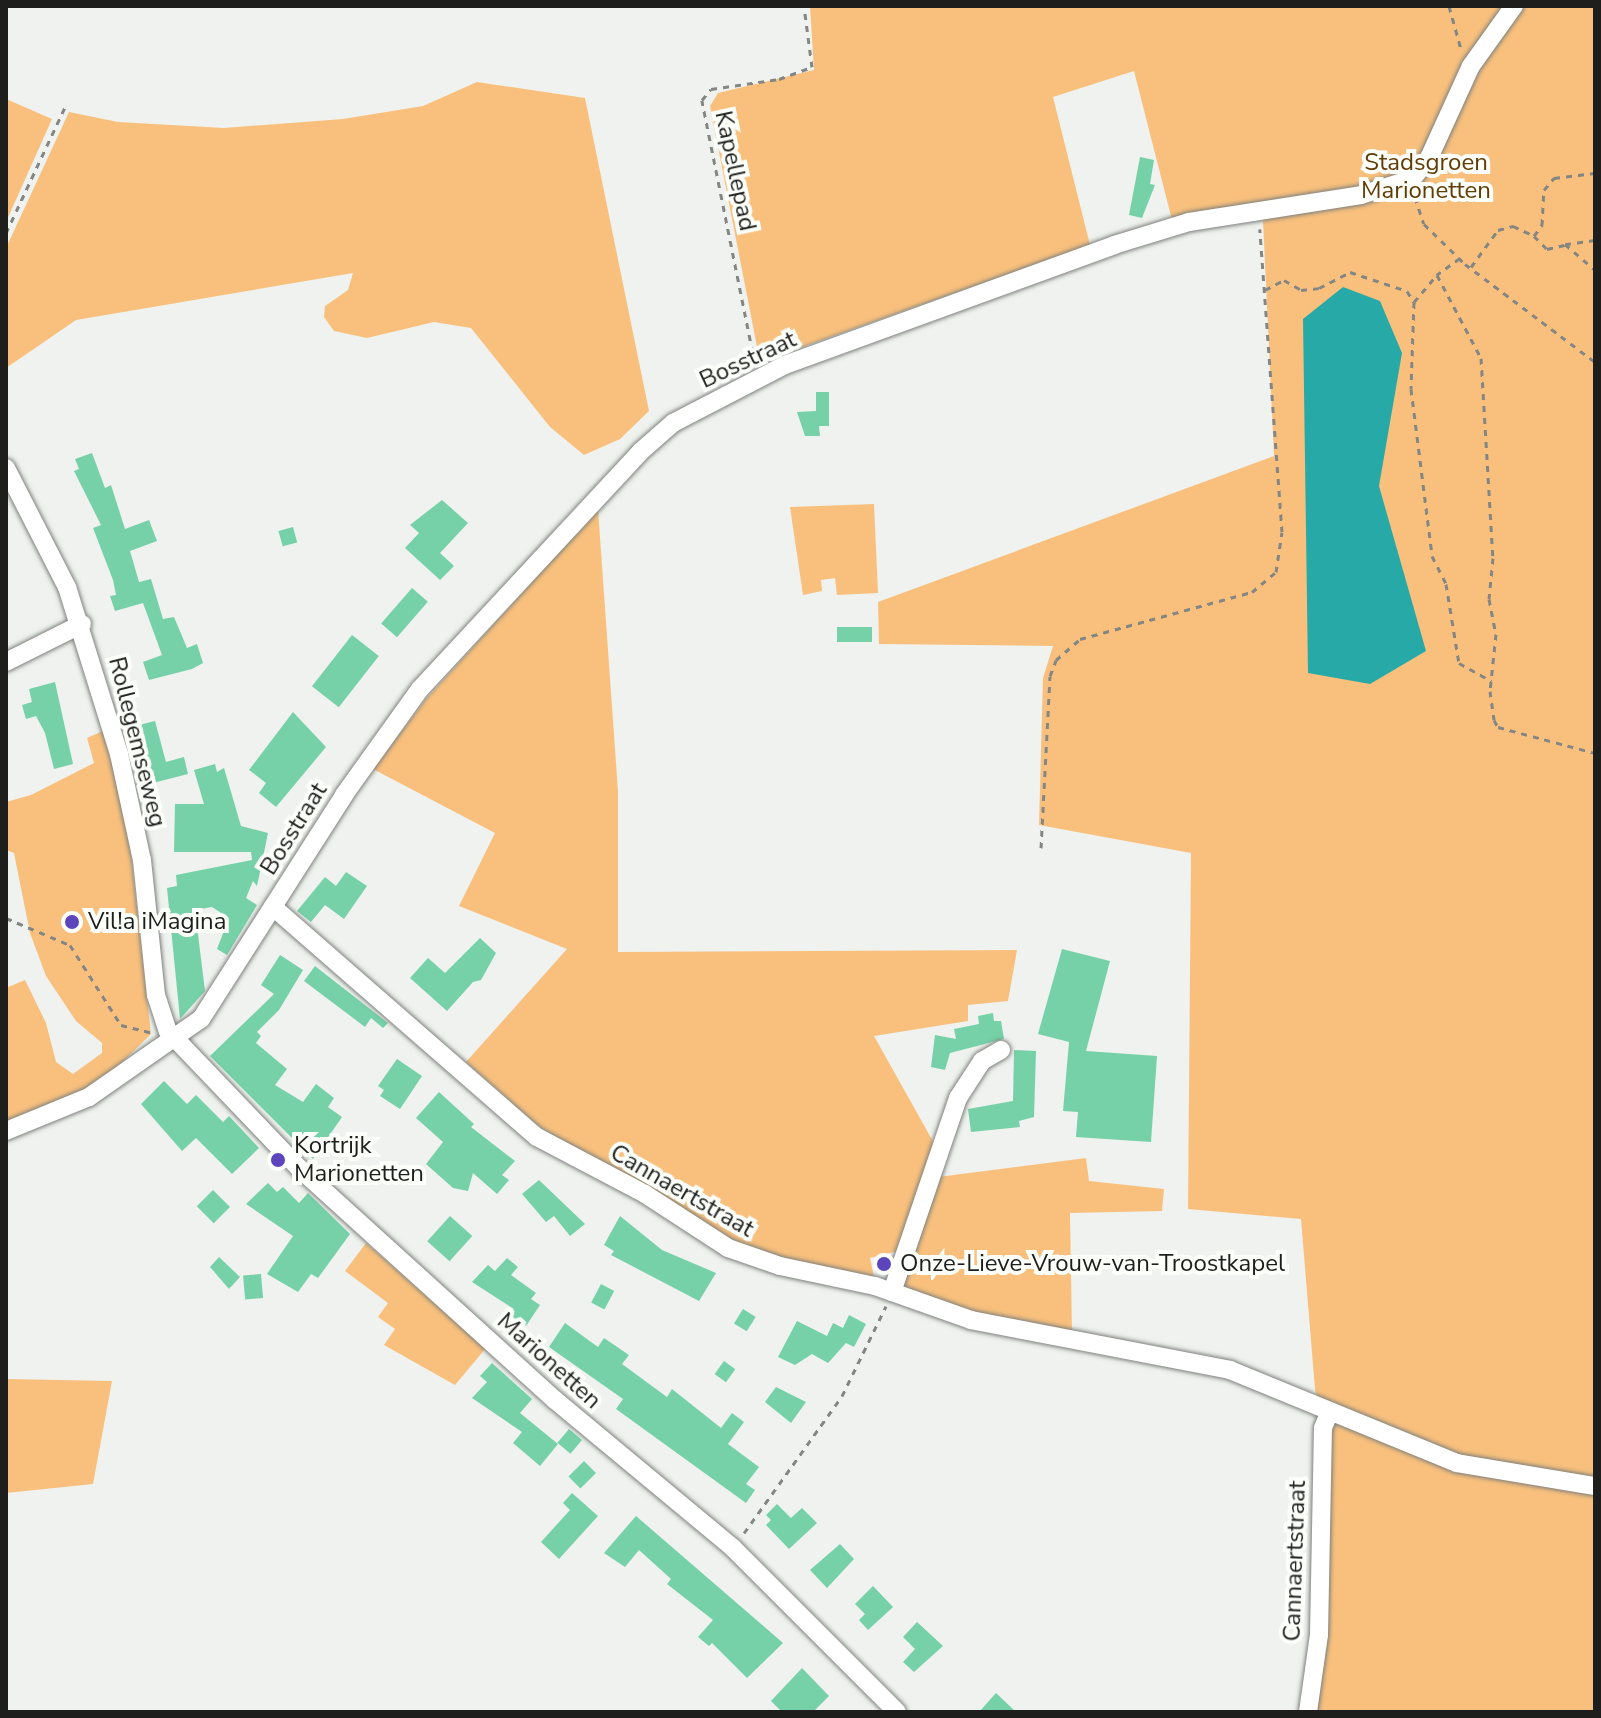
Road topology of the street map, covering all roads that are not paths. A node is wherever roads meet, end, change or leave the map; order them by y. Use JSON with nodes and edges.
{"nodes":[{"id":1,"x":1514,"y":6,"type":"edge"},
{"id":2,"x":6,"y":468,"type":"edge"},
{"id":3,"x":82,"y":624,"type":"junction"},
{"id":4,"x":6,"y":662,"type":"edge"},
{"id":5,"x":273,"y":907,"type":"junction"},
{"id":6,"x":172,"y":1035,"type":"junction"},
{"id":7,"x":1001,"y":1050,"type":"dead end"},
{"id":8,"x":6,"y":1131,"type":"edge"},
{"id":9,"x":892,"y":1292,"type":"junction"},
{"id":10,"x":1330,"y":1411,"type":"junction"},
{"id":11,"x":1595,"y":1486,"type":"edge"},
{"id":12,"x":897,"y":1712,"type":"edge"},
{"id":13,"x":1308,"y":1712,"type":"edge"}],
"edges":[{"from":1,"to":5,"type":"street","name":"Bosstraat"},
{"from":2,"to":3,"type":"street","name":"Rollegemseweg"},
{"from":3,"to":4,"type":"street"},
{"from":3,"to":6,"type":"street","name":"Rollegemseweg"},
{"from":5,"to":6,"type":"street","name":"Bosstraat"},
{"from":5,"to":9,"type":"street","name":"Cannaertstraat"},
{"from":6,"to":8,"type":"street","name":"Bosstraat"},
{"from":6,"to":12,"type":"street","name":"Marionetten"},
{"from":7,"to":9,"type":"street"},
{"from":9,"to":10,"type":"street","name":"Cannaertstraat"},
{"from":10,"to":11,"type":"street","name":"Cannaertstraat"},
{"from":10,"to":13,"type":"street","name":"Cannaertstraat"}]}
